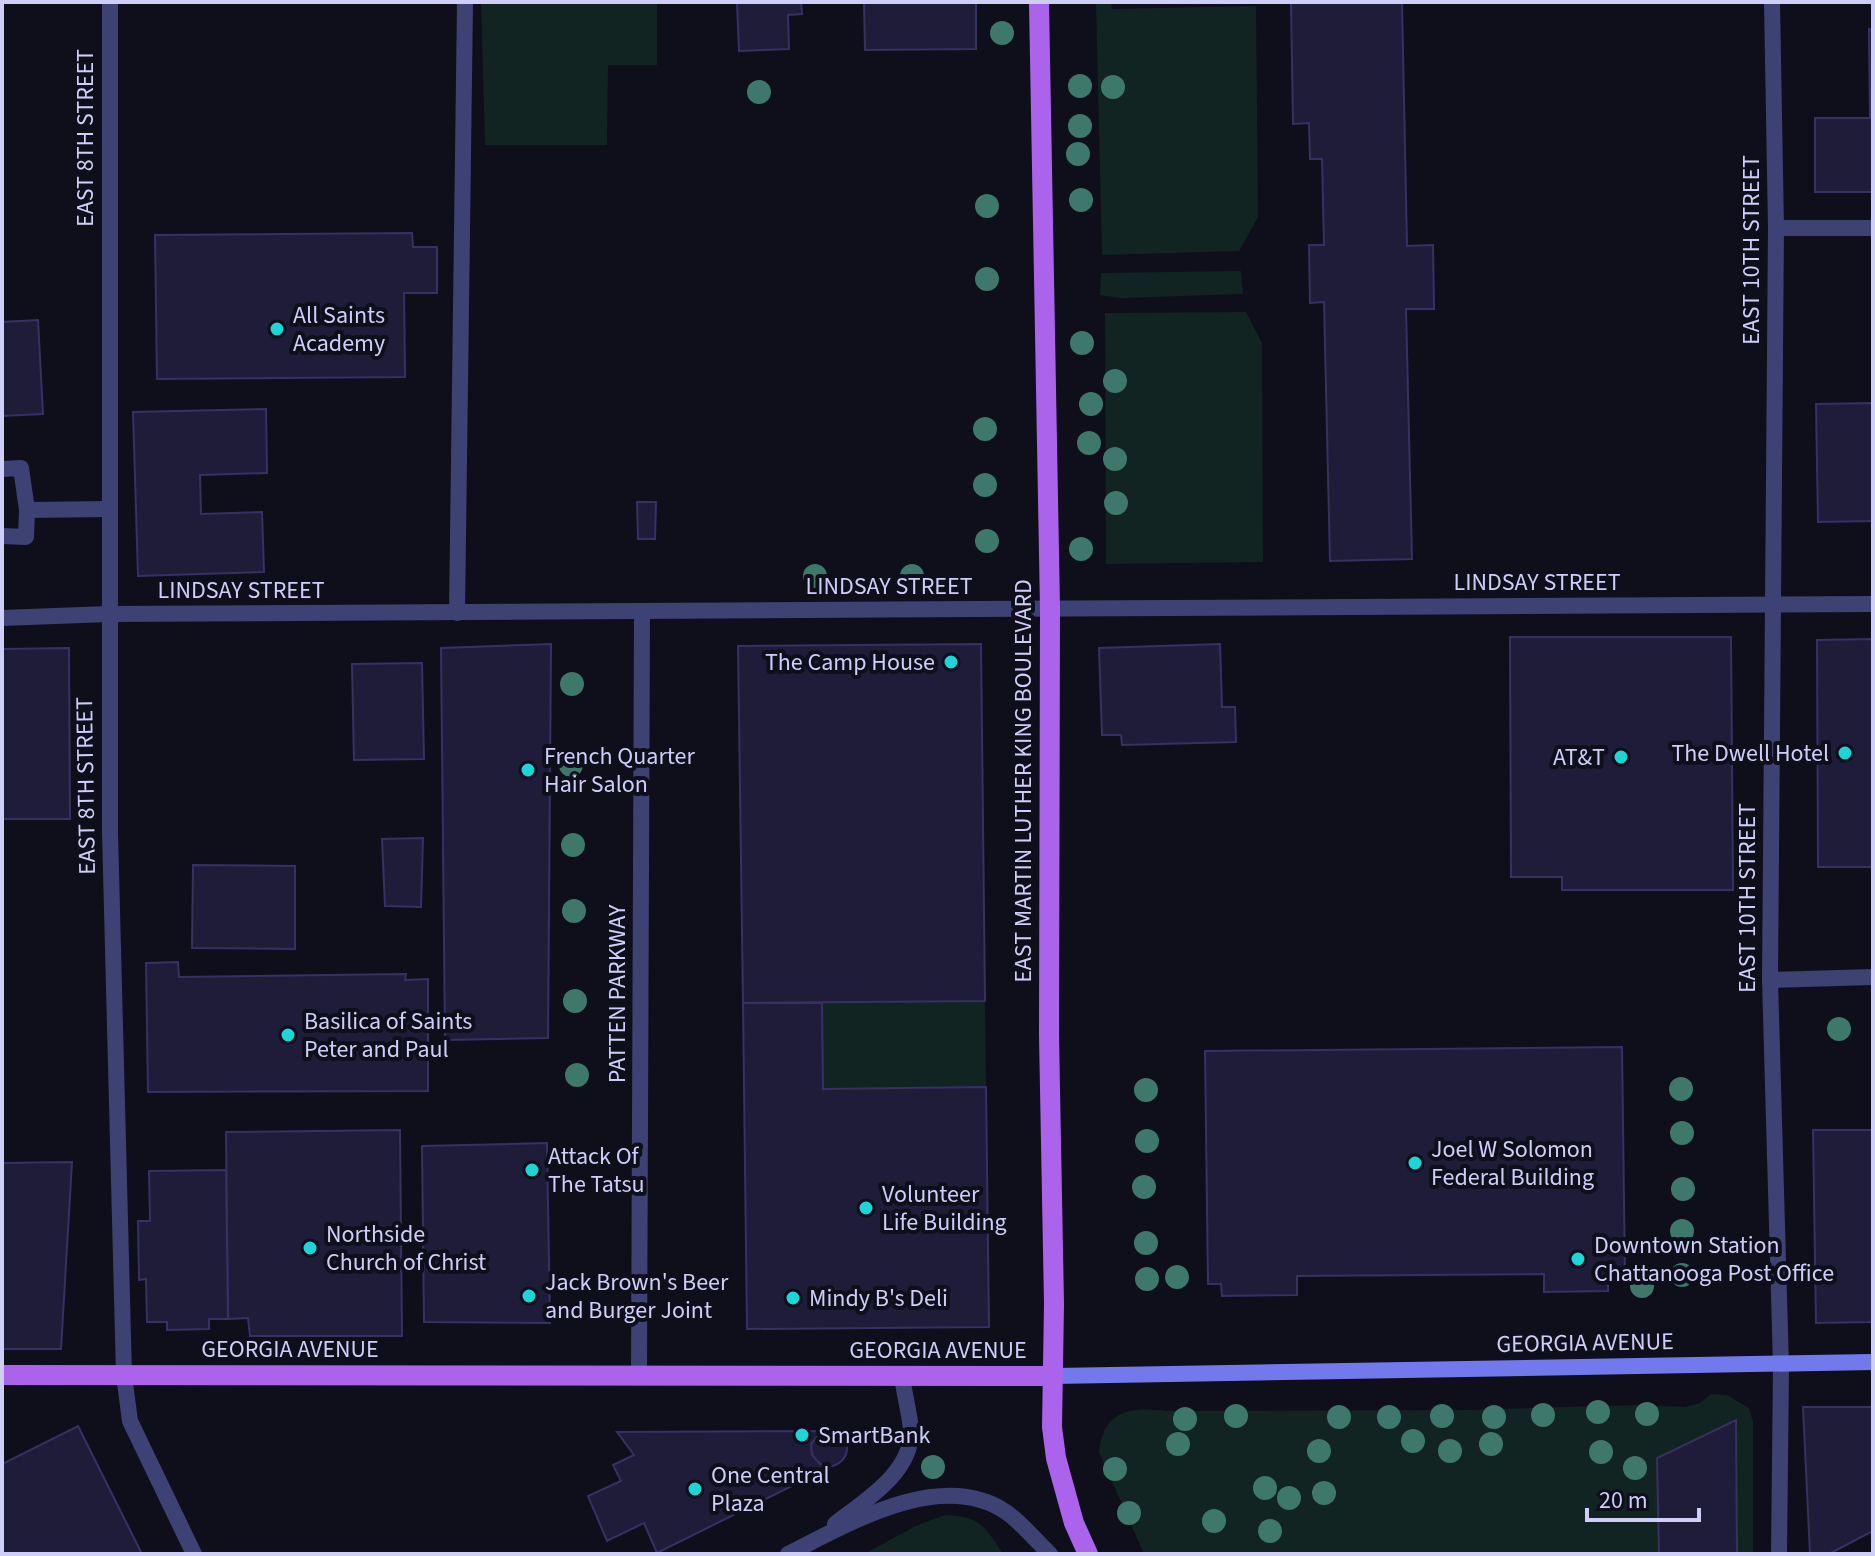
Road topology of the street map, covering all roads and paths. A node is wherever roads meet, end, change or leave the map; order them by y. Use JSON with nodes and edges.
{"nodes":[{"id":1,"x":110,"y":2,"type":"edge"},
{"id":2,"x":465,"y":2,"type":"edge"},
{"id":3,"x":1039,"y":2,"type":"edge"},
{"id":4,"x":1772,"y":2,"type":"edge"},
{"id":5,"x":1776,"y":228,"type":"junction"},
{"id":6,"x":1873,"y":228,"type":"edge"},
{"id":7,"x":2,"y":469,"type":"edge"},
{"id":8,"x":109,"y":509,"type":"junction"},
{"id":9,"x":27,"y":510,"type":"junction"},
{"id":10,"x":2,"y":536,"type":"edge"},
{"id":11,"x":1873,"y":604,"type":"edge"},
{"id":12,"x":1774,"y":605,"type":"junction"},
{"id":13,"x":1050,"y":609,"type":"junction"},
{"id":14,"x":642,"y":612,"type":"junction"},
{"id":15,"x":457,"y":613,"type":"junction"},
{"id":16,"x":108,"y":614,"type":"junction"},
{"id":17,"x":2,"y":618,"type":"edge"},
{"id":18,"x":1873,"y":977,"type":"edge"},
{"id":19,"x":1770,"y":980,"type":"junction"},
{"id":20,"x":1873,"y":1362,"type":"edge"},
{"id":21,"x":1781,"y":1366,"type":"junction"},
{"id":22,"x":2,"y":1375,"type":"edge"},
{"id":23,"x":124,"y":1375,"type":"junction"},
{"id":24,"x":902,"y":1376,"type":"junction"},
{"id":25,"x":1054,"y":1376,"type":"junction"},
{"id":26,"x":639,"y":1377,"type":"junction"},
{"id":27,"x":815,"y":1540,"type":"junction"},
{"id":28,"x":192,"y":1553,"type":"edge"},
{"id":29,"x":788,"y":1554,"type":"edge"},
{"id":30,"x":1050,"y":1554,"type":"edge"},
{"id":31,"x":1088,"y":1554,"type":"edge"},
{"id":32,"x":1779,"y":1554,"type":"edge"}],
"edges":[{"from":1,"to":8,"type":"street","name":"EAST 8TH STREET"},
{"from":2,"to":15,"type":"street"},
{"from":3,"to":13,"type":"main road","name":"EAST MARTIN LUTHER KING BOULEVARD"},
{"from":4,"to":5,"type":"street","name":"EAST 10TH STREET"},
{"from":5,"to":6,"type":"street"},
{"from":5,"to":12,"type":"street","name":"EAST 10TH STREET"},
{"from":7,"to":9,"type":"street"},
{"from":8,"to":9,"type":"street"},
{"from":8,"to":16,"type":"street","name":"EAST 8TH STREET"},
{"from":9,"to":10,"type":"street"},
{"from":11,"to":12,"type":"street","name":"LINDSAY STREET"},
{"from":12,"to":13,"type":"street","name":"LINDSAY STREET"},
{"from":12,"to":19,"type":"street","name":"EAST 10TH STREET"},
{"from":13,"to":14,"type":"street","name":"LINDSAY STREET"},
{"from":13,"to":25,"type":"main road","name":"EAST MARTIN LUTHER KING BOULEVARD"},
{"from":14,"to":15,"type":"street","name":"LINDSAY STREET"},
{"from":14,"to":26,"type":"street","name":"PATTEN PARKWAY"},
{"from":15,"to":16,"type":"street","name":"LINDSAY STREET"},
{"from":16,"to":17,"type":"street","name":"LINDSAY STREET"},
{"from":16,"to":23,"type":"street","name":"EAST 8TH STREET"},
{"from":18,"to":19,"type":"street"},
{"from":19,"to":21,"type":"street","name":"EAST 10TH STREET"},
{"from":20,"to":21,"type":"main road","name":"GEORGIA AVENUE"},
{"from":21,"to":25,"type":"main road","name":"GEORGIA AVENUE"},
{"from":21,"to":32,"type":"street","name":"EAST 10TH STREET"},
{"from":22,"to":23,"type":"main road","name":"GEORGIA AVENUE"},
{"from":23,"to":26,"type":"main road","name":"GEORGIA AVENUE"},
{"from":23,"to":28,"type":"street","name":"EAST 8TH STREET"},
{"from":24,"to":25,"type":"main road","name":"GEORGIA AVENUE"},
{"from":24,"to":26,"type":"main road","name":"GEORGIA AVENUE"},
{"from":24,"to":27,"type":"street"},
{"from":25,"to":31,"type":"main road","name":"EAST MARTIN LUTHER KING BOULEVARD"},
{"from":27,"to":29,"type":"street"},
{"from":27,"to":30,"type":"street"}]}
